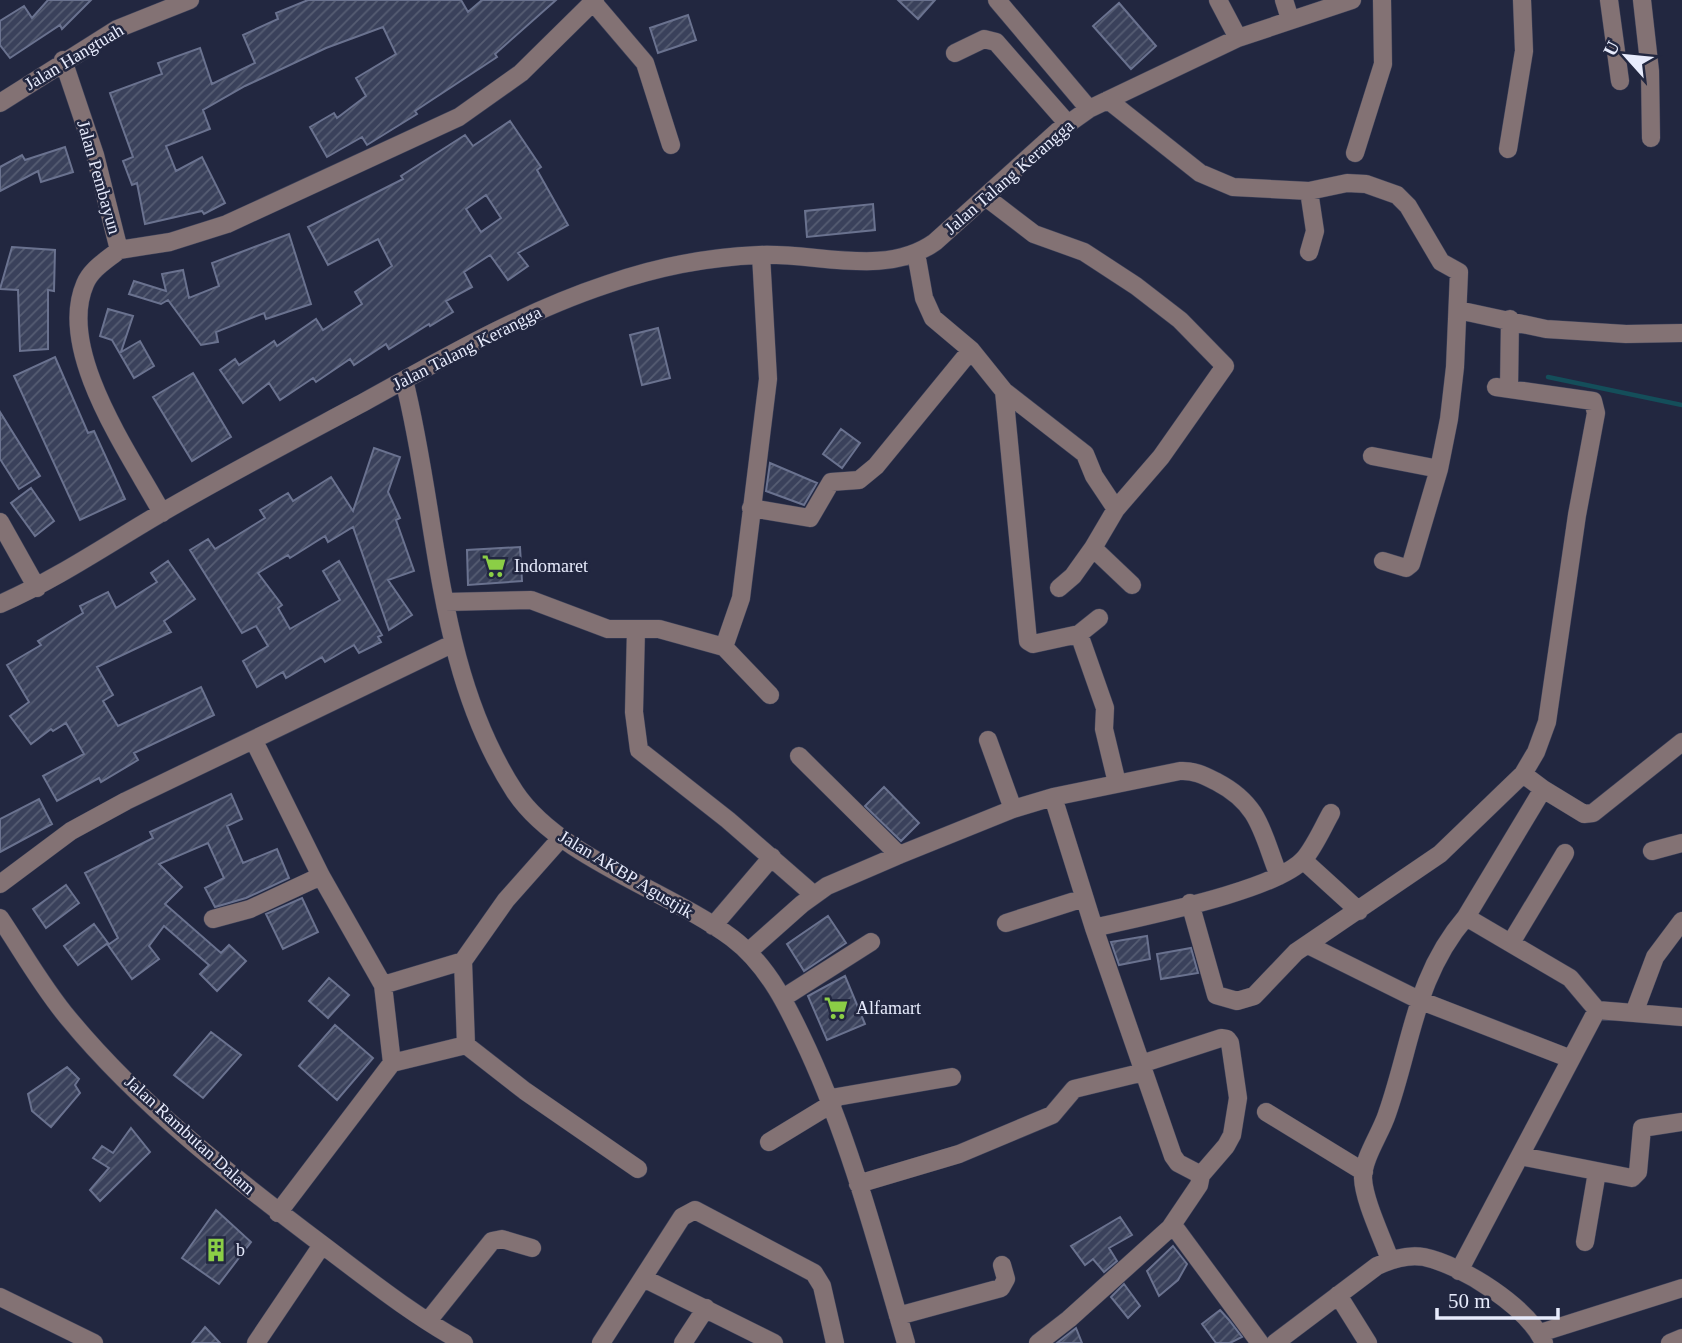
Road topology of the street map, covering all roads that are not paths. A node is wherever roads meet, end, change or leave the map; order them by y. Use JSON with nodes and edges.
{"nodes":[{"id":1,"x":190,"y":0,"type":"edge"},
{"id":2,"x":997,"y":0,"type":"edge"},
{"id":3,"x":1218,"y":0,"type":"edge"},
{"id":4,"x":1284,"y":0,"type":"edge"},
{"id":5,"x":1352,"y":0,"type":"edge"},
{"id":6,"x":1382,"y":0,"type":"edge"},
{"id":7,"x":1522,"y":0,"type":"edge"},
{"id":8,"x":1609,"y":0,"type":"edge"},
{"id":9,"x":1642,"y":0,"type":"edge"},
{"id":10,"x":594,"y":1,"type":"edge"},
{"id":11,"x":1290,"y":19,"type":"junction"},
{"id":12,"x":1018,"y":26,"type":"junction"},
{"id":13,"x":1238,"y":38,"type":"junction"},
{"id":14,"x":996,"y":42,"type":"junction"},
{"id":15,"x":955,"y":52,"type":"dead end"},
{"id":16,"x":63,"y":60,"type":"junction"},
{"id":17,"x":1619,"y":81,"type":"dead end"},
{"id":18,"x":0,"y":103,"type":"edge"},
{"id":19,"x":1098,"y":105,"type":"junction"},
{"id":20,"x":1068,"y":124,"type":"junction"},
{"id":21,"x":1651,"y":138,"type":"dead end"},
{"id":22,"x":671,"y":145,"type":"dead end"},
{"id":23,"x":1508,"y":149,"type":"dead end"},
{"id":24,"x":1355,"y":153,"type":"dead end"},
{"id":25,"x":1309,"y":191,"type":"junction"},
{"id":26,"x":987,"y":198,"type":"junction"},
{"id":27,"x":119,"y":250,"type":"junction"},
{"id":28,"x":1309,"y":252,"type":"dead end"},
{"id":29,"x":916,"y":253,"type":"junction"},
{"id":30,"x":761,"y":255,"type":"junction"},
{"id":31,"x":1458,"y":310,"type":"junction"},
{"id":32,"x":1510,"y":319,"type":"junction"},
{"id":33,"x":1682,"y":333,"type":"edge"},
{"id":34,"x":971,"y":350,"type":"junction"},
{"id":35,"x":404,"y":380,"type":"junction"},
{"id":36,"x":1004,"y":391,"type":"junction"},
{"id":37,"x":1372,"y":456,"type":"dead end"},
{"id":38,"x":1439,"y":469,"type":"junction"},
{"id":39,"x":751,"y":508,"type":"junction"},
{"id":40,"x":1116,"y":509,"type":"junction"},
{"id":41,"x":162,"y":513,"type":"junction"},
{"id":42,"x":0,"y":522,"type":"edge"},
{"id":43,"x":1093,"y":548,"type":"junction"},
{"id":44,"x":1383,"y":561,"type":"dead end"},
{"id":45,"x":1132,"y":585,"type":"dead end"},
{"id":46,"x":37,"y":588,"type":"junction"},
{"id":47,"x":1059,"y":588,"type":"dead end"},
{"id":48,"x":445,"y":602,"type":"junction"},
{"id":49,"x":0,"y":604,"type":"edge"},
{"id":50,"x":1099,"y":618,"type":"dead end"},
{"id":51,"x":636,"y":629,"type":"junction"},
{"id":52,"x":1079,"y":634,"type":"junction"},
{"id":53,"x":452,"y":644,"type":"junction"},
{"id":54,"x":724,"y":647,"type":"junction"},
{"id":55,"x":770,"y":695,"type":"dead end"},
{"id":56,"x":988,"y":740,"type":"dead end"},
{"id":57,"x":254,"y":741,"type":"junction"},
{"id":58,"x":1682,"y":742,"type":"edge"},
{"id":59,"x":799,"y":756,"type":"dead end"},
{"id":60,"x":1523,"y":774,"type":"junction"},
{"id":61,"x":1117,"y":783,"type":"junction"},
{"id":62,"x":1543,"y":789,"type":"junction"},
{"id":63,"x":1053,"y":797,"type":"junction"},
{"id":64,"x":1013,"y":809,"type":"junction"},
{"id":65,"x":1331,"y":813,"type":"dead end"},
{"id":66,"x":561,"y":838,"type":"junction"},
{"id":67,"x":1682,"y":843,"type":"edge"},
{"id":68,"x":1652,"y":851,"type":"dead end"},
{"id":69,"x":1565,"y":853,"type":"dead end"},
{"id":70,"x":899,"y":855,"type":"junction"},
{"id":71,"x":772,"y":857,"type":"junction"},
{"id":72,"x":1303,"y":860,"type":"junction"},
{"id":73,"x":321,"y":876,"type":"junction"},
{"id":74,"x":1279,"y":876,"type":"junction"},
{"id":75,"x":0,"y":884,"type":"edge"},
{"id":76,"x":814,"y":895,"type":"junction"},
{"id":77,"x":1084,"y":898,"type":"junction"},
{"id":78,"x":1190,"y":904,"type":"junction"},
{"id":79,"x":1359,"y":911,"type":"junction"},
{"id":80,"x":1466,"y":917,"type":"junction"},
{"id":81,"x":213,"y":919,"type":"dead end"},
{"id":82,"x":1682,"y":921,"type":"edge"},
{"id":83,"x":1,"y":922,"type":"edge"},
{"id":84,"x":1006,"y":923,"type":"dead end"},
{"id":85,"x":713,"y":926,"type":"junction"},
{"id":86,"x":1094,"y":928,"type":"junction"},
{"id":87,"x":871,"y":942,"type":"dead end"},
{"id":88,"x":1512,"y":942,"type":"junction"},
{"id":89,"x":1308,"y":944,"type":"junction"},
{"id":90,"x":748,"y":952,"type":"junction"},
{"id":91,"x":463,"y":961,"type":"junction"},
{"id":92,"x":383,"y":985,"type":"junction"},
{"id":93,"x":783,"y":998,"type":"junction"},
{"id":94,"x":1419,"y":1000,"type":"junction"},
{"id":95,"x":1597,"y":1010,"type":"junction"},
{"id":96,"x":1634,"y":1013,"type":"junction"},
{"id":97,"x":1682,"y":1017,"type":"edge"},
{"id":98,"x":466,"y":1045,"type":"junction"},
{"id":99,"x":1571,"y":1059,"type":"junction"},
{"id":100,"x":392,"y":1063,"type":"junction"},
{"id":101,"x":1143,"y":1068,"type":"junction"},
{"id":102,"x":951,"y":1077,"type":"dead end"},
{"id":103,"x":832,"y":1101,"type":"junction"},
{"id":104,"x":1266,"y":1112,"type":"dead end"},
{"id":105,"x":1682,"y":1122,"type":"edge"},
{"id":106,"x":769,"y":1142,"type":"dead end"},
{"id":107,"x":1520,"y":1156,"type":"junction"},
{"id":108,"x":638,"y":1169,"type":"dead end"},
{"id":109,"x":1364,"y":1172,"type":"junction"},
{"id":110,"x":1597,"y":1172,"type":"junction"},
{"id":111,"x":1201,"y":1175,"type":"junction"},
{"id":112,"x":858,"y":1184,"type":"junction"},
{"id":113,"x":278,"y":1213,"type":"junction"},
{"id":114,"x":1173,"y":1225,"type":"junction"},
{"id":115,"x":1585,"y":1242,"type":"dead end"},
{"id":116,"x":322,"y":1245,"type":"junction"},
{"id":117,"x":533,"y":1248,"type":"dead end"},
{"id":118,"x":1390,"y":1260,"type":"junction"},
{"id":119,"x":1002,"y":1265,"type":"dead end"},
{"id":120,"x":1459,"y":1271,"type":"junction"},
{"id":121,"x":643,"y":1278,"type":"junction"},
{"id":122,"x":1682,"y":1288,"type":"edge"},
{"id":123,"x":1338,"y":1295,"type":"junction"},
{"id":124,"x":0,"y":1297,"type":"edge"},
{"id":125,"x":706,"y":1308,"type":"junction"},
{"id":126,"x":898,"y":1316,"type":"junction"},
{"id":127,"x":428,"y":1321,"type":"junction"},
{"id":128,"x":1542,"y":1338,"type":"edge"},
{"id":129,"x":1682,"y":1338,"type":"edge"},
{"id":130,"x":94,"y":1343,"type":"edge"},
{"id":131,"x":256,"y":1343,"type":"edge"},
{"id":132,"x":464,"y":1343,"type":"edge"},
{"id":133,"x":601,"y":1343,"type":"edge"},
{"id":134,"x":683,"y":1343,"type":"edge"},
{"id":135,"x":774,"y":1343,"type":"edge"},
{"id":136,"x":835,"y":1343,"type":"edge"},
{"id":137,"x":906,"y":1343,"type":"edge"},
{"id":138,"x":1038,"y":1343,"type":"edge"},
{"id":139,"x":1260,"y":1343,"type":"edge"},
{"id":140,"x":1275,"y":1343,"type":"edge"},
{"id":141,"x":1367,"y":1343,"type":"edge"},
{"id":142,"x":1670,"y":1343,"type":"edge"}],
"edges":[{"from":1,"to":16,"type":"street","name":"Jalan Hangtuah"},
{"from":2,"to":12,"type":"street"},
{"from":3,"to":13,"type":"street"},
{"from":4,"to":11,"type":"street"},
{"from":5,"to":11,"type":"street","name":"Jalan Talang Kerangga"},
{"from":6,"to":24,"type":"street"},
{"from":7,"to":23,"type":"street"},
{"from":8,"to":17,"type":"street"},
{"from":9,"to":21,"type":"street"},
{"from":10,"to":22,"type":"street"},
{"from":10,"to":27,"type":"street"},
{"from":11,"to":13,"type":"street","name":"Jalan Talang Kerangga"},
{"from":12,"to":14,"type":"street"},
{"from":12,"to":19,"type":"street"},
{"from":13,"to":19,"type":"street","name":"Jalan Talang Kerangga"},
{"from":14,"to":15,"type":"street"},
{"from":14,"to":20,"type":"street"},
{"from":16,"to":18,"type":"street","name":"Jalan Hangtuah"},
{"from":16,"to":27,"type":"street","name":"Jalan Pembayun"},
{"from":19,"to":20,"type":"street","name":"Jalan Talang Kerangga"},
{"from":19,"to":25,"type":"street"},
{"from":20,"to":26,"type":"street","name":"Jalan Talang Kerangga"},
{"from":25,"to":28,"type":"street"},
{"from":25,"to":31,"type":"street"},
{"from":26,"to":29,"type":"street","name":"Jalan Talang Kerangga"},
{"from":26,"to":40,"type":"street"},
{"from":27,"to":41,"type":"street","name":"Jalan Pembayun"},
{"from":29,"to":30,"type":"street","name":"Jalan Talang Kerangga"},
{"from":29,"to":34,"type":"street"},
{"from":30,"to":35,"type":"street","name":"Jalan Talang Kerangga"},
{"from":30,"to":39,"type":"street"},
{"from":31,"to":32,"type":"street"},
{"from":31,"to":38,"type":"street"},
{"from":32,"to":33,"type":"street"},
{"from":32,"to":60,"type":"street"},
{"from":34,"to":36,"type":"street"},
{"from":34,"to":39,"type":"street"},
{"from":35,"to":41,"type":"street","name":"Jalan Talang Kerangga"},
{"from":35,"to":48,"type":"street","name":"Jalan AKBP Agustjik"},
{"from":36,"to":40,"type":"street"},
{"from":36,"to":52,"type":"street"},
{"from":37,"to":38,"type":"street"},
{"from":38,"to":44,"type":"street"},
{"from":39,"to":54,"type":"street"},
{"from":40,"to":43,"type":"street"},
{"from":41,"to":46,"type":"street","name":"Jalan Talang Kerangga"},
{"from":42,"to":46,"type":"street"},
{"from":43,"to":45,"type":"street"},
{"from":43,"to":47,"type":"street"},
{"from":46,"to":49,"type":"street","name":"Jalan Talang Kerangga"},
{"from":48,"to":51,"type":"street"},
{"from":48,"to":53,"type":"street","name":"Jalan AKBP Agustjik"},
{"from":50,"to":52,"type":"street"},
{"from":51,"to":54,"type":"street"},
{"from":51,"to":71,"type":"street"},
{"from":52,"to":61,"type":"street"},
{"from":53,"to":57,"type":"street"},
{"from":53,"to":66,"type":"street","name":"Jalan AKBP Agustjik"},
{"from":54,"to":55,"type":"street"},
{"from":56,"to":64,"type":"street"},
{"from":57,"to":73,"type":"street"},
{"from":57,"to":75,"type":"street"},
{"from":58,"to":62,"type":"street"},
{"from":59,"to":70,"type":"street"},
{"from":60,"to":62,"type":"street"},
{"from":60,"to":79,"type":"street"},
{"from":61,"to":63,"type":"street"},
{"from":61,"to":74,"type":"street"},
{"from":62,"to":80,"type":"street"},
{"from":63,"to":64,"type":"street"},
{"from":63,"to":77,"type":"street"},
{"from":64,"to":70,"type":"street"},
{"from":65,"to":72,"type":"street"},
{"from":66,"to":85,"type":"street","name":"Jalan AKBP Agustjik"},
{"from":66,"to":91,"type":"street"},
{"from":67,"to":68,"type":"street"},
{"from":69,"to":88,"type":"street"},
{"from":70,"to":76,"type":"street"},
{"from":71,"to":76,"type":"street"},
{"from":71,"to":85,"type":"street"},
{"from":72,"to":74,"type":"street"},
{"from":72,"to":79,"type":"street"},
{"from":73,"to":81,"type":"street"},
{"from":73,"to":92,"type":"street"},
{"from":74,"to":78,"type":"street"},
{"from":76,"to":90,"type":"street"},
{"from":77,"to":84,"type":"street"},
{"from":77,"to":86,"type":"street"},
{"from":78,"to":86,"type":"street"},
{"from":78,"to":89,"type":"street"},
{"from":79,"to":89,"type":"street"},
{"from":80,"to":88,"type":"street"},
{"from":80,"to":94,"type":"street"},
{"from":82,"to":96,"type":"street"},
{"from":83,"to":113,"type":"street","name":"Jalan Rambutan Dalam"},
{"from":85,"to":90,"type":"street","name":"Jalan AKBP Agustjik"},
{"from":86,"to":101,"type":"street"},
{"from":87,"to":93,"type":"street"},
{"from":88,"to":95,"type":"street"},
{"from":89,"to":94,"type":"street"},
{"from":90,"to":93,"type":"street","name":"Jalan AKBP Agustjik"},
{"from":91,"to":92,"type":"street"},
{"from":91,"to":98,"type":"street"},
{"from":92,"to":100,"type":"street"},
{"from":93,"to":103,"type":"street","name":"Jalan AKBP Agustjik"},
{"from":94,"to":99,"type":"street"},
{"from":94,"to":109,"type":"street"},
{"from":95,"to":96,"type":"street"},
{"from":95,"to":99,"type":"street"},
{"from":96,"to":97,"type":"street"},
{"from":98,"to":100,"type":"street"},
{"from":98,"to":108,"type":"street"},
{"from":99,"to":107,"type":"street"},
{"from":100,"to":113,"type":"street"},
{"from":101,"to":111,"type":"street"},
{"from":101,"to":111,"type":"street"},
{"from":101,"to":112,"type":"street"},
{"from":102,"to":103,"type":"street"},
{"from":103,"to":106,"type":"street"},
{"from":103,"to":112,"type":"street","name":"Jalan AKBP Agustjik"},
{"from":104,"to":109,"type":"street"},
{"from":105,"to":110,"type":"street"},
{"from":107,"to":110,"type":"street"},
{"from":107,"to":120,"type":"street"},
{"from":109,"to":118,"type":"street"},
{"from":110,"to":115,"type":"street"},
{"from":111,"to":114,"type":"street"},
{"from":112,"to":126,"type":"street","name":"Jalan AKBP Agustjik"},
{"from":113,"to":116,"type":"street","name":"Jalan Rambutan Dalam"},
{"from":114,"to":138,"type":"street"},
{"from":114,"to":139,"type":"street"},
{"from":116,"to":127,"type":"street","name":"Jalan Rambutan Dalam"},
{"from":116,"to":131,"type":"street"},
{"from":117,"to":127,"type":"street"},
{"from":118,"to":120,"type":"street"},
{"from":118,"to":123,"type":"street"},
{"from":119,"to":126,"type":"street"},
{"from":120,"to":128,"type":"street"},
{"from":121,"to":125,"type":"street"},
{"from":121,"to":133,"type":"street"},
{"from":121,"to":136,"type":"street"},
{"from":122,"to":128,"type":"street"},
{"from":123,"to":140,"type":"street"},
{"from":123,"to":141,"type":"street"},
{"from":124,"to":130,"type":"street"},
{"from":125,"to":134,"type":"street"},
{"from":125,"to":135,"type":"street"},
{"from":126,"to":137,"type":"street","name":"Jalan AKBP Agustjik"},
{"from":127,"to":132,"type":"street","name":"Jalan Rambutan Dalam"},
{"from":129,"to":142,"type":"street"}]}
